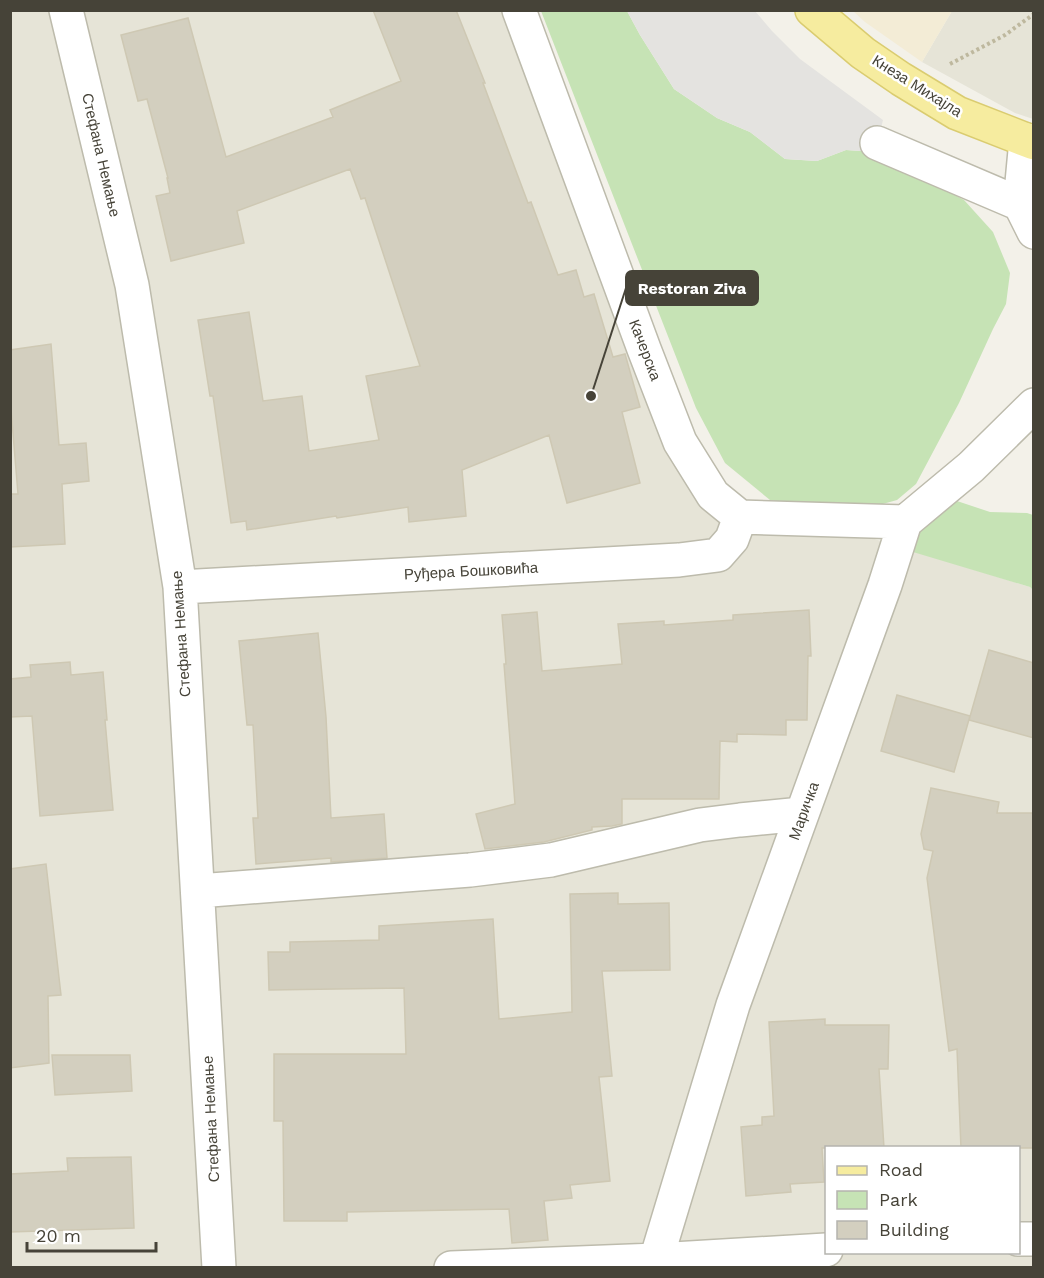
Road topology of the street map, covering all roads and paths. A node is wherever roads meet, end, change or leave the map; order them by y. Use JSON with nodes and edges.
{"nodes":[{"id":1,"x":66,"y":10,"type":"edge"},
{"id":2,"x":519,"y":10,"type":"edge"},
{"id":3,"x":812,"y":10,"type":"edge"},
{"id":4,"x":1034,"y":14,"type":"edge"},
{"id":5,"x":911,"y":85,"type":"junction"},
{"id":6,"x":1030,"y":141,"type":"edge"},
{"id":7,"x":877,"y":143,"type":"dead end"},
{"id":8,"x":1027,"y":218,"type":"edge"},
{"id":9,"x":1034,"y":405,"type":"edge"},
{"id":10,"x":740,"y":517,"type":"junction"},
{"id":11,"x":905,"y":522,"type":"junction"},
{"id":12,"x":180,"y":587,"type":"junction"},
{"id":13,"x":802,"y":814,"type":"junction"},
{"id":14,"x":198,"y":891,"type":"junction"},
{"id":15,"x":825,"y":1250,"type":"edge"},
{"id":16,"x":655,"y":1264,"type":"edge"},
{"id":17,"x":219,"y":1268,"type":"edge"},
{"id":18,"x":451,"y":1268,"type":"edge"}],
"edges":[{"from":1,"to":12,"type":"street","name":"Стефана Немање"},
{"from":2,"to":10,"type":"street","name":"Качерска"},
{"from":3,"to":5,"type":"main road","name":"Кнеза Михајла"},
{"from":4,"to":5,"type":"path"},
{"from":5,"to":6,"type":"main road","name":"Кнеза Михајла"},
{"from":6,"to":8,"type":"street"},
{"from":7,"to":8,"type":"street"},
{"from":9,"to":11,"type":"street"},
{"from":10,"to":11,"type":"street"},
{"from":10,"to":12,"type":"street","name":"Руђера Бошковића"},
{"from":11,"to":13,"type":"street","name":"Маричка"},
{"from":12,"to":14,"type":"street","name":"Стефана Немање"},
{"from":13,"to":14,"type":"street"},
{"from":13,"to":16,"type":"street","name":"Маричка"},
{"from":14,"to":17,"type":"street","name":"Стефана Немање"},
{"from":15,"to":16,"type":"street"},
{"from":16,"to":18,"type":"street"}]}
